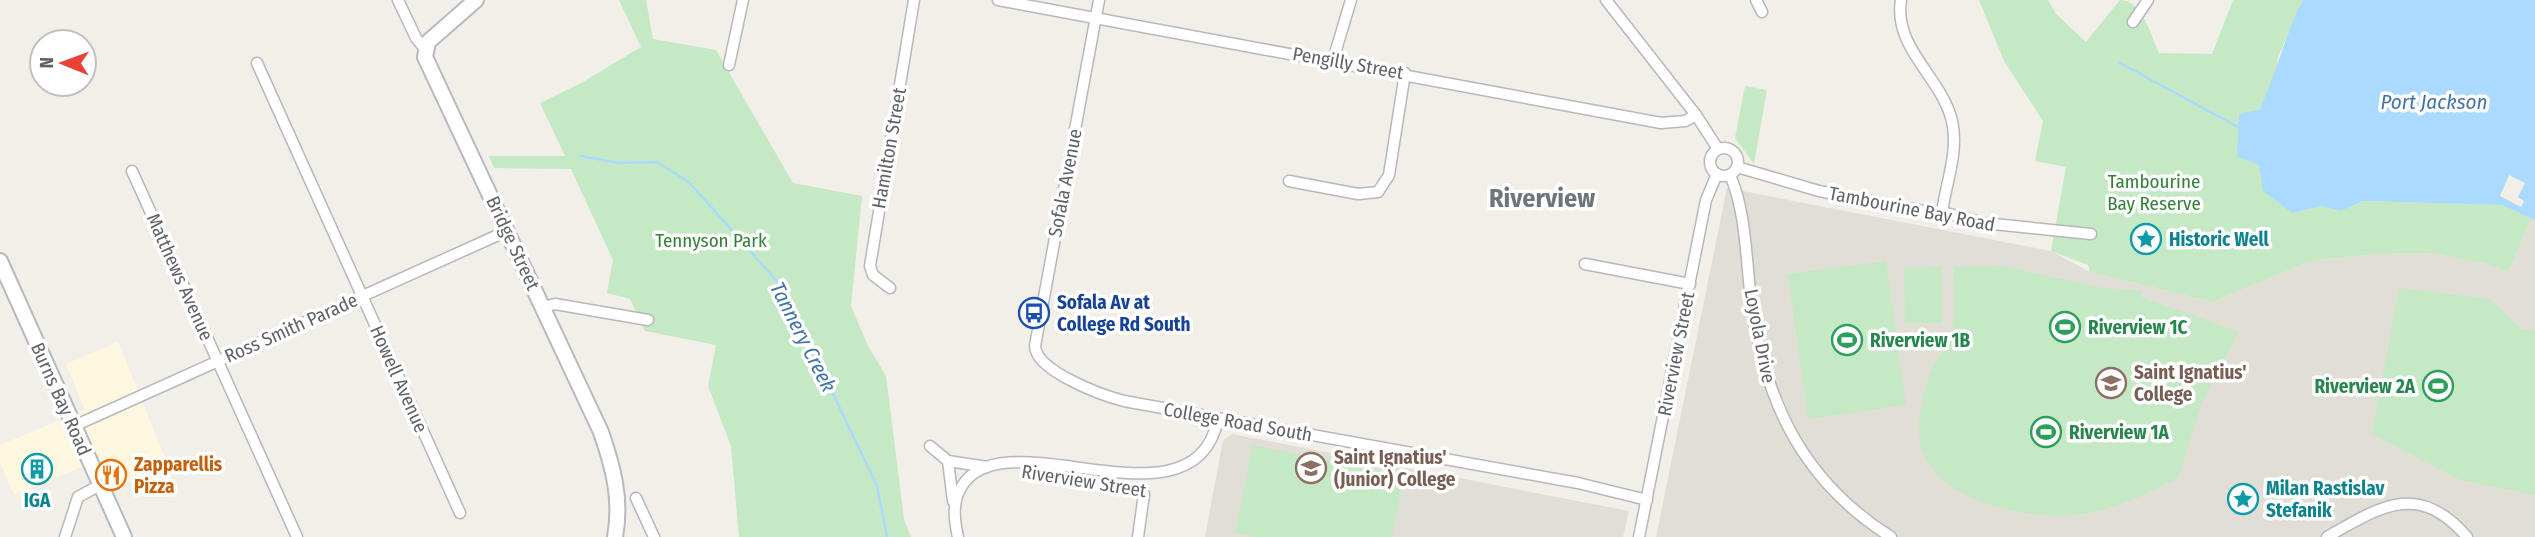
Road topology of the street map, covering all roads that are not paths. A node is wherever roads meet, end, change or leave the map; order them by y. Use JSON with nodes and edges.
{"nodes":[{"id":1,"x":398,"y":0,"type":"edge"},
{"id":2,"x":476,"y":0,"type":"edge"},
{"id":3,"x":743,"y":0,"type":"edge"},
{"id":4,"x":914,"y":0,"type":"edge"},
{"id":5,"x":998,"y":0,"type":"edge"},
{"id":6,"x":1099,"y":0,"type":"edge"},
{"id":7,"x":1351,"y":0,"type":"edge"},
{"id":8,"x":1606,"y":0,"type":"edge"},
{"id":9,"x":1756,"y":0,"type":"edge"},
{"id":10,"x":1901,"y":0,"type":"edge"},
{"id":11,"x":2148,"y":0,"type":"edge"},
{"id":12,"x":1762,"y":12,"type":"dead end"},
{"id":13,"x":1096,"y":18,"type":"junction"},
{"id":14,"x":2133,"y":22,"type":"dead end"},
{"id":15,"x":424,"y":48,"type":"junction"},
{"id":16,"x":1333,"y":60,"type":"junction"},
{"id":17,"x":257,"y":63,"type":"dead end"},
{"id":18,"x":729,"y":65,"type":"dead end"},
{"id":19,"x":1405,"y":74,"type":"junction"},
{"id":20,"x":1696,"y":115,"type":"junction"},
{"id":21,"x":1718,"y":149,"type":"junction"},
{"id":22,"x":132,"y":171,"type":"dead end"},
{"id":23,"x":1734,"y":171,"type":"junction"},
{"id":24,"x":1717,"y":174,"type":"junction"},
{"id":25,"x":1289,"y":181,"type":"dead end"},
{"id":26,"x":1942,"y":212,"type":"junction"},
{"id":27,"x":507,"y":230,"type":"junction"},
{"id":28,"x":2091,"y":234,"type":"dead end"},
{"id":29,"x":0,"y":261,"type":"edge"},
{"id":30,"x":1585,"y":264,"type":"dead end"},
{"id":31,"x":1690,"y":284,"type":"junction"},
{"id":32,"x":890,"y":288,"type":"dead end"},
{"id":33,"x":362,"y":296,"type":"junction"},
{"id":34,"x":543,"y":307,"type":"junction"},
{"id":35,"x":648,"y":320,"type":"dead end"},
{"id":36,"x":218,"y":361,"type":"junction"},
{"id":37,"x":1042,"y":364,"type":"joint"},
{"id":38,"x":1218,"y":419,"type":"junction"},
{"id":39,"x":74,"y":426,"type":"junction"},
{"id":40,"x":930,"y":446,"type":"dead end"},
{"id":41,"x":948,"y":461,"type":"junction"},
{"id":42,"x":990,"y":467,"type":"junction"},
{"id":43,"x":1199,"y":470,"type":"dead end"},
{"id":44,"x":1051,"y":477,"type":"dead end"},
{"id":45,"x":100,"y":485,"type":"junction"},
{"id":46,"x":1157,"y":493,"type":"dead end"},
{"id":47,"x":636,"y":498,"type":"dead end"},
{"id":48,"x":1647,"y":500,"type":"junction"},
{"id":49,"x":954,"y":508,"type":"junction"},
{"id":50,"x":460,"y":513,"type":"dead end"},
{"id":51,"x":65,"y":537,"type":"edge"},
{"id":52,"x":124,"y":537,"type":"edge"},
{"id":53,"x":297,"y":537,"type":"edge"},
{"id":54,"x":615,"y":537,"type":"edge"},
{"id":55,"x":654,"y":537,"type":"edge"},
{"id":56,"x":958,"y":537,"type":"edge"},
{"id":57,"x":1138,"y":537,"type":"edge"},
{"id":58,"x":1639,"y":537,"type":"edge"},
{"id":59,"x":1891,"y":537,"type":"edge"},
{"id":60,"x":2328,"y":537,"type":"edge"},
{"id":61,"x":2467,"y":537,"type":"edge"}],
"edges":[{"from":1,"to":15,"type":"street","name":"Bridge Street"},
{"from":2,"to":15,"type":"main road"},
{"from":3,"to":18,"type":"street"},
{"from":4,"to":32,"type":"street","name":"Hamilton Street"},
{"from":5,"to":13,"type":"street","name":"Pengilly Street"},
{"from":6,"to":13,"type":"street","name":"Sofala Avenue"},
{"from":7,"to":16,"type":"street"},
{"from":8,"to":20,"type":"street"},
{"from":9,"to":12,"type":"street"},
{"from":10,"to":26,"type":"street"},
{"from":11,"to":14,"type":"street"},
{"from":13,"to":16,"type":"street","name":"Pengilly Street"},
{"from":13,"to":37,"type":"street","name":"Sofala Avenue"},
{"from":15,"to":27,"type":"main road","name":"Bridge Street"},
{"from":16,"to":19,"type":"street","name":"Pengilly Street"},
{"from":17,"to":33,"type":"street","name":"Howell Avenue"},
{"from":19,"to":20,"type":"street","name":"Pengilly Street"},
{"from":19,"to":25,"type":"street"},
{"from":20,"to":21,"type":"street"},
{"from":21,"to":23,"type":"street"},
{"from":21,"to":24,"type":"street","name":"Riverview Street"},
{"from":22,"to":36,"type":"street","name":"Matthews Avenue"},
{"from":23,"to":24,"type":"street","name":"Tambourine Bay Road"},
{"from":23,"to":26,"type":"street","name":"Tambourine Bay Road"},
{"from":23,"to":59,"type":"street","name":"Loyola Drive"},
{"from":24,"to":31,"type":"street","name":"Riverview Street"},
{"from":26,"to":28,"type":"street","name":"Tambourine Bay Road"},
{"from":27,"to":33,"type":"street","name":"Ross Smith Parade"},
{"from":27,"to":34,"type":"main road","name":"Bridge Street"},
{"from":29,"to":39,"type":"main road","name":"Burns Bay Road"},
{"from":30,"to":31,"type":"street"},
{"from":31,"to":48,"type":"street","name":"Riverview Street"},
{"from":33,"to":36,"type":"street","name":"Ross Smith Parade"},
{"from":33,"to":50,"type":"street","name":"Howell Avenue"},
{"from":34,"to":35,"type":"street"},
{"from":34,"to":54,"type":"main road","name":"Bridge Street"},
{"from":36,"to":39,"type":"street","name":"Ross Smith Parade"},
{"from":36,"to":53,"type":"street","name":"Matthews Avenue"},
{"from":37,"to":38,"type":"street","name":"College Road South"},
{"from":38,"to":43,"type":"street"},
{"from":38,"to":48,"type":"street","name":"College Road South"},
{"from":39,"to":45,"type":"main road","name":"Burns Bay Road"},
{"from":40,"to":41,"type":"street"},
{"from":41,"to":42,"type":"street","name":"Riverview Street"},
{"from":41,"to":49,"type":"street"},
{"from":42,"to":44,"type":"street","name":"Riverview Street"},
{"from":42,"to":49,"type":"street"},
{"from":45,"to":51,"type":"street"},
{"from":45,"to":52,"type":"main road","name":"Burns Bay Road"},
{"from":46,"to":57,"type":"street","name":"Riverview Street"},
{"from":47,"to":55,"type":"street"},
{"from":48,"to":58,"type":"street","name":"Riverview Street"},
{"from":49,"to":56,"type":"street"},
{"from":60,"to":61,"type":"street"}]}
